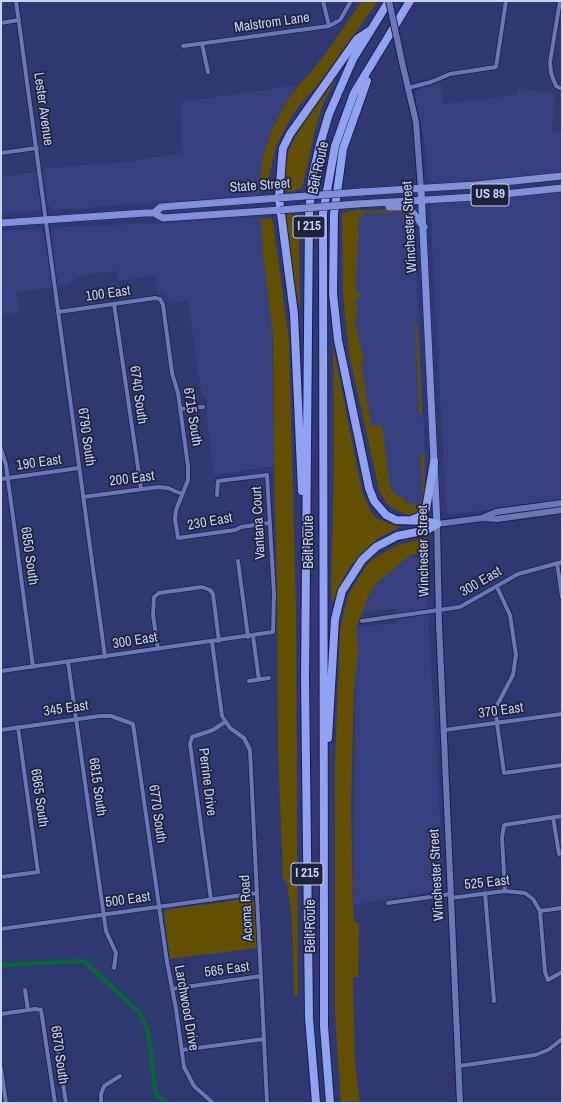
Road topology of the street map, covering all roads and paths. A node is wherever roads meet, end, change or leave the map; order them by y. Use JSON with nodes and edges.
{"nodes":[{"id":1,"x":16,"y":1,"type":"edge"},
{"id":2,"x":323,"y":1,"type":"edge"},
{"id":3,"x":351,"y":1,"type":"edge"},
{"id":4,"x":389,"y":1,"type":"edge"},
{"id":5,"x":410,"y":1,"type":"edge"},
{"id":6,"x":506,"y":1,"type":"edge"},
{"id":7,"x":560,"y":1,"type":"edge"},
{"id":8,"x":19,"y":20,"type":"junction"},
{"id":9,"x":1,"y":23,"type":"edge"},
{"id":10,"x":329,"y":26,"type":"junction"},
{"id":11,"x":373,"y":28,"type":"junction"},
{"id":12,"x":202,"y":44,"type":"junction"},
{"id":13,"x":184,"y":46,"type":"dead end"},
{"id":14,"x":379,"y":52,"type":"junction"},
{"id":15,"x":208,"y":72,"type":"dead end"},
{"id":16,"x":408,"y":88,"type":"junction"},
{"id":17,"x":562,"y":89,"type":"edge"},
{"id":18,"x":37,"y":148,"type":"junction"},
{"id":19,"x":1,"y":153,"type":"edge"},
{"id":20,"x":562,"y":176,"type":"edge"},
{"id":21,"x":562,"y":188,"type":"edge"},
{"id":22,"x":422,"y":189,"type":"junction"},
{"id":23,"x":279,"y":198,"type":"junction"},
{"id":24,"x":422,"y":200,"type":"junction"},
{"id":25,"x":358,"y":204,"type":"junction"},
{"id":26,"x":280,"y":210,"type":"junction"},
{"id":27,"x":154,"y":213,"type":"junction"},
{"id":28,"x":46,"y":220,"type":"junction"},
{"id":29,"x":1,"y":223,"type":"edge"},
{"id":30,"x":424,"y":227,"type":"junction"},
{"id":31,"x":160,"y":299,"type":"joint"},
{"id":32,"x":114,"y":304,"type":"junction"},
{"id":33,"x":58,"y":312,"type":"junction"},
{"id":34,"x":203,"y":407,"type":"dead end"},
{"id":35,"x":180,"y":409,"type":"junction"},
{"id":36,"x":1,"y":449,"type":"edge"},
{"id":37,"x":434,"y":462,"type":"junction"},
{"id":38,"x":79,"y":468,"type":"junction"},
{"id":39,"x":8,"y":478,"type":"junction"},
{"id":40,"x":1,"y":479,"type":"edge"},
{"id":41,"x":141,"y":488,"type":"junction"},
{"id":42,"x":182,"y":494,"type":"junction"},
{"id":43,"x":217,"y":495,"type":"dead end"},
{"id":44,"x":83,"y":497,"type":"junction"},
{"id":45,"x":562,"y":503,"type":"edge"},
{"id":46,"x":562,"y":510,"type":"edge"},
{"id":47,"x":483,"y":518,"type":"junction"},
{"id":48,"x":407,"y":521,"type":"junction"},
{"id":49,"x":269,"y":523,"type":"junction"},
{"id":50,"x":437,"y":524,"type":"junction"},
{"id":51,"x":178,"y":538,"type":"joint"},
{"id":52,"x":238,"y":561,"type":"dead end"},
{"id":53,"x":306,"y":561,"type":"junction"},
{"id":54,"x":560,"y":563,"type":"edge"},
{"id":55,"x":497,"y":586,"type":"junction"},
{"id":56,"x":562,"y":597,"type":"edge"},
{"id":57,"x":438,"y":611,"type":"junction"},
{"id":58,"x":362,"y":621,"type":"dead end"},
{"id":59,"x":273,"y":632,"type":"joint"},
{"id":60,"x":253,"y":636,"type":"junction"},
{"id":61,"x":248,"y":637,"type":"junction"},
{"id":62,"x":219,"y":641,"type":"junction"},
{"id":63,"x":212,"y":642,"type":"junction"},
{"id":64,"x":158,"y":649,"type":"junction"},
{"id":65,"x":105,"y":657,"type":"junction"},
{"id":66,"x":68,"y":662,"type":"junction"},
{"id":67,"x":33,"y":667,"type":"junction"},
{"id":68,"x":1,"y":671,"type":"edge"},
{"id":69,"x":269,"y":678,"type":"dead end"},
{"id":70,"x":259,"y":680,"type":"junction"},
{"id":71,"x":248,"y":681,"type":"dead end"},
{"id":72,"x":562,"y":714,"type":"edge"},
{"id":73,"x":76,"y":719,"type":"junction"},
{"id":74,"x":225,"y":722,"type":"junction"},
{"id":75,"x":497,"y":723,"type":"junction"},
{"id":76,"x":133,"y":724,"type":"joint"},
{"id":77,"x":18,"y":727,"type":"junction"},
{"id":78,"x":1,"y":730,"type":"edge"},
{"id":79,"x":444,"y":730,"type":"junction"},
{"id":80,"x":562,"y":765,"type":"edge"},
{"id":81,"x":324,"y":812,"type":"junction"},
{"id":82,"x":562,"y":816,"type":"edge"},
{"id":83,"x":554,"y":817,"type":"junction"},
{"id":84,"x":559,"y":854,"type":"dead end"},
{"id":85,"x":1,"y":877,"type":"edge"},
{"id":86,"x":505,"y":891,"type":"junction"},
{"id":87,"x":257,"y":893,"type":"junction"},
{"id":88,"x":485,"y":893,"type":"junction"},
{"id":89,"x":451,"y":896,"type":"junction"},
{"id":90,"x":211,"y":900,"type":"junction"},
{"id":91,"x":388,"y":903,"type":"dead end"},
{"id":92,"x":159,"y":907,"type":"junction"},
{"id":93,"x":562,"y":908,"type":"edge"},
{"id":94,"x":540,"y":911,"type":"junction"},
{"id":95,"x":104,"y":915,"type":"junction"},
{"id":96,"x":1,"y":929,"type":"edge"},
{"id":97,"x":114,"y":968,"type":"dead end"},
{"id":98,"x":562,"y":972,"type":"edge"},
{"id":99,"x":261,"y":976,"type":"junction"},
{"id":100,"x":172,"y":989,"type":"junction"},
{"id":101,"x":25,"y":990,"type":"dead end"},
{"id":102,"x":494,"y":1001,"type":"dead end"},
{"id":103,"x":28,"y":1010,"type":"junction"},
{"id":104,"x":1,"y":1014,"type":"edge"},
{"id":105,"x":55,"y":1031,"type":"dead end"},
{"id":106,"x":264,"y":1039,"type":"junction"},
{"id":107,"x":562,"y":1040,"type":"edge"},
{"id":108,"x":182,"y":1050,"type":"junction"},
{"id":109,"x":459,"y":1066,"type":"junction"},
{"id":110,"x":1,"y":1068,"type":"edge"},
{"id":111,"x":120,"y":1076,"type":"dead end"},
{"id":112,"x":6,"y":1103,"type":"edge"},
{"id":113,"x":55,"y":1103,"type":"edge"},
{"id":114,"x":66,"y":1103,"type":"edge"},
{"id":115,"x":101,"y":1103,"type":"edge"},
{"id":116,"x":213,"y":1103,"type":"edge"},
{"id":117,"x":266,"y":1103,"type":"edge"},
{"id":118,"x":316,"y":1103,"type":"edge"},
{"id":119,"x":330,"y":1103,"type":"edge"},
{"id":120,"x":460,"y":1103,"type":"edge"}],
"edges":[{"from":1,"to":8,"type":"street","name":"Lester Avenue"},
{"from":2,"to":10,"type":"street"},
{"from":3,"to":10,"type":"street","name":"Malstrom Lane"},
{"from":4,"to":11,"type":"highway","name":"Belt Route","number":"I 215"},
{"from":4,"to":16,"type":"main road","name":"Winchester Street","bridge":true},
{"from":5,"to":14,"type":"highway","name":"Belt Route","number":"I 215"},
{"from":6,"to":16,"type":"street"},
{"from":7,"to":17,"type":"street"},
{"from":8,"to":9,"type":"street"},
{"from":8,"to":18,"type":"street","name":"Lester Avenue"},
{"from":10,"to":12,"type":"street","name":"Malstrom Lane"},
{"from":11,"to":23,"type":"highway"},
{"from":11,"to":53,"type":"highway","name":"Belt Route","number":"I 215"},
{"from":12,"to":13,"type":"street","name":"Malstrom Lane"},
{"from":12,"to":15,"type":"street"},
{"from":14,"to":48,"type":"highway"},
{"from":14,"to":81,"type":"highway","name":"Belt Route","number":"I 215"},
{"from":16,"to":22,"type":"main road","name":"Winchester Street"},
{"from":18,"to":19,"type":"street"},
{"from":18,"to":28,"type":"street","name":"Lester Avenue"},
{"from":20,"to":22,"type":"main road","name":"State Street","number":"US 89"},
{"from":21,"to":24,"type":"main road","name":"State Street","number":"US 89"},
{"from":22,"to":23,"type":"main road","name":"State Street","number":"US 89","bridge":true},
{"from":22,"to":24,"type":"main road","name":"Winchester Street"},
{"from":23,"to":26,"type":"highway"},
{"from":23,"to":27,"type":"main road","name":"State Street","number":"US 89"},
{"from":24,"to":25,"type":"main road","name":"State Street","number":"US 89"},
{"from":24,"to":30,"type":"main road","name":"Winchester Street"},
{"from":25,"to":26,"type":"main road","name":"State Street","number":"US 89","bridge":true},
{"from":25,"to":30,"type":"main road"},
{"from":26,"to":27,"type":"main road","name":"State Street","number":"US 89"},
{"from":26,"to":53,"type":"highway"},
{"from":27,"to":28,"type":"main road","name":"State Street","number":"US 89"},
{"from":28,"to":29,"type":"main road","name":"State Street","number":"US 89"},
{"from":28,"to":33,"type":"street","name":"6790 South"},
{"from":30,"to":37,"type":"main road","name":"Winchester Street"},
{"from":31,"to":32,"type":"street","name":"100 East"},
{"from":31,"to":35,"type":"street","name":"6715 South"},
{"from":32,"to":33,"type":"street","name":"100 East"},
{"from":32,"to":41,"type":"street","name":"6740 South"},
{"from":33,"to":38,"type":"street","name":"6790 South"},
{"from":34,"to":35,"type":"street"},
{"from":35,"to":42,"type":"street","name":"6715 South"},
{"from":36,"to":39,"type":"street","name":"6850 South"},
{"from":37,"to":48,"type":"highway"},
{"from":37,"to":50,"type":"main road","name":"Winchester Street"},
{"from":38,"to":39,"type":"street","name":"190 East"},
{"from":38,"to":44,"type":"street","name":"6790 South"},
{"from":39,"to":40,"type":"street","name":"190 East"},
{"from":39,"to":67,"type":"street","name":"6850 South"},
{"from":41,"to":42,"type":"street","name":"200 East"},
{"from":41,"to":44,"type":"street","name":"200 East"},
{"from":42,"to":51,"type":"street","name":"6715 South"},
{"from":43,"to":49,"type":"street","name":"Vantana Court"},
{"from":44,"to":65,"type":"street","name":"6790 South"},
{"from":45,"to":47,"type":"main road"},
{"from":46,"to":47,"type":"main road"},
{"from":47,"to":50,"type":"main road"},
{"from":48,"to":50,"type":"highway"},
{"from":49,"to":51,"type":"street","name":"230 East"},
{"from":49,"to":59,"type":"street","name":"Vantana Court"},
{"from":50,"to":57,"type":"main road","name":"Winchester Street"},
{"from":50,"to":81,"type":"highway"},
{"from":52,"to":61,"type":"street"},
{"from":53,"to":118,"type":"highway","name":"Belt Route","number":"I 215"},
{"from":54,"to":55,"type":"street","name":"300 East"},
{"from":54,"to":56,"type":"street"},
{"from":55,"to":57,"type":"street","name":"300 East"},
{"from":55,"to":75,"type":"street"},
{"from":57,"to":58,"type":"street","name":"300 East"},
{"from":57,"to":79,"type":"main road","name":"Winchester Street"},
{"from":59,"to":60,"type":"street","name":"300 East"},
{"from":60,"to":61,"type":"street","name":"300 East"},
{"from":60,"to":70,"type":"street"},
{"from":61,"to":62,"type":"street","name":"300 East"},
{"from":62,"to":63,"type":"street","name":"300 East"},
{"from":62,"to":64,"type":"street"},
{"from":63,"to":64,"type":"street","name":"300 East"},
{"from":63,"to":74,"type":"street"},
{"from":64,"to":65,"type":"street","name":"300 East"},
{"from":65,"to":66,"type":"street","name":"300 East"},
{"from":66,"to":67,"type":"street","name":"300 East"},
{"from":66,"to":73,"type":"street","name":"6815 South"},
{"from":67,"to":68,"type":"street","name":"300 East"},
{"from":69,"to":70,"type":"street"},
{"from":70,"to":71,"type":"street"},
{"from":72,"to":75,"type":"street","name":"370 East"},
{"from":73,"to":76,"type":"street","name":"345 East"},
{"from":73,"to":77,"type":"street","name":"345 East"},
{"from":73,"to":95,"type":"street","name":"6815 South"},
{"from":74,"to":87,"type":"street","name":"Acoma Road"},
{"from":74,"to":90,"type":"street","name":"Perrine Drive"},
{"from":75,"to":79,"type":"street","name":"370 East"},
{"from":75,"to":80,"type":"street"},
{"from":76,"to":92,"type":"street","name":"6770 South"},
{"from":77,"to":78,"type":"street","name":"345 East"},
{"from":77,"to":85,"type":"street","name":"6865 South"},
{"from":79,"to":89,"type":"main road","name":"Winchester Street"},
{"from":81,"to":119,"type":"highway","name":"Belt Route","number":"I 215"},
{"from":82,"to":83,"type":"street"},
{"from":83,"to":84,"type":"street"},
{"from":83,"to":86,"type":"street"},
{"from":86,"to":88,"type":"street","name":"525 East"},
{"from":86,"to":94,"type":"street","name":"525 East"},
{"from":87,"to":90,"type":"street","name":"500 East"},
{"from":87,"to":99,"type":"street","name":"Acoma Road"},
{"from":88,"to":89,"type":"street","name":"525 East"},
{"from":88,"to":102,"type":"street"},
{"from":89,"to":91,"type":"street","name":"525 East"},
{"from":89,"to":109,"type":"main road","name":"Winchester Street"},
{"from":90,"to":92,"type":"street","name":"500 East"},
{"from":92,"to":95,"type":"street","name":"500 East"},
{"from":92,"to":100,"type":"street","name":"Larchwood Drive"},
{"from":93,"to":94,"type":"street"},
{"from":94,"to":98,"type":"street"},
{"from":95,"to":96,"type":"street","name":"500 East"},
{"from":95,"to":97,"type":"street","name":"6815 South"},
{"from":99,"to":100,"type":"street","name":"565 East"},
{"from":99,"to":106,"type":"street","name":"Acoma Road"},
{"from":100,"to":108,"type":"street","name":"Larchwood Drive"},
{"from":101,"to":103,"type":"street"},
{"from":103,"to":104,"type":"street"},
{"from":103,"to":113,"type":"street","name":"6870 South"},
{"from":105,"to":114,"type":"street"},
{"from":106,"to":108,"type":"street"},
{"from":106,"to":117,"type":"street","name":"Acoma Road"},
{"from":107,"to":109,"type":"street"},
{"from":108,"to":116,"type":"street","name":"Larchwood Drive"},
{"from":109,"to":120,"type":"main road","name":"Winchester Street"},
{"from":110,"to":112,"type":"street"},
{"from":111,"to":115,"type":"street"}]}
